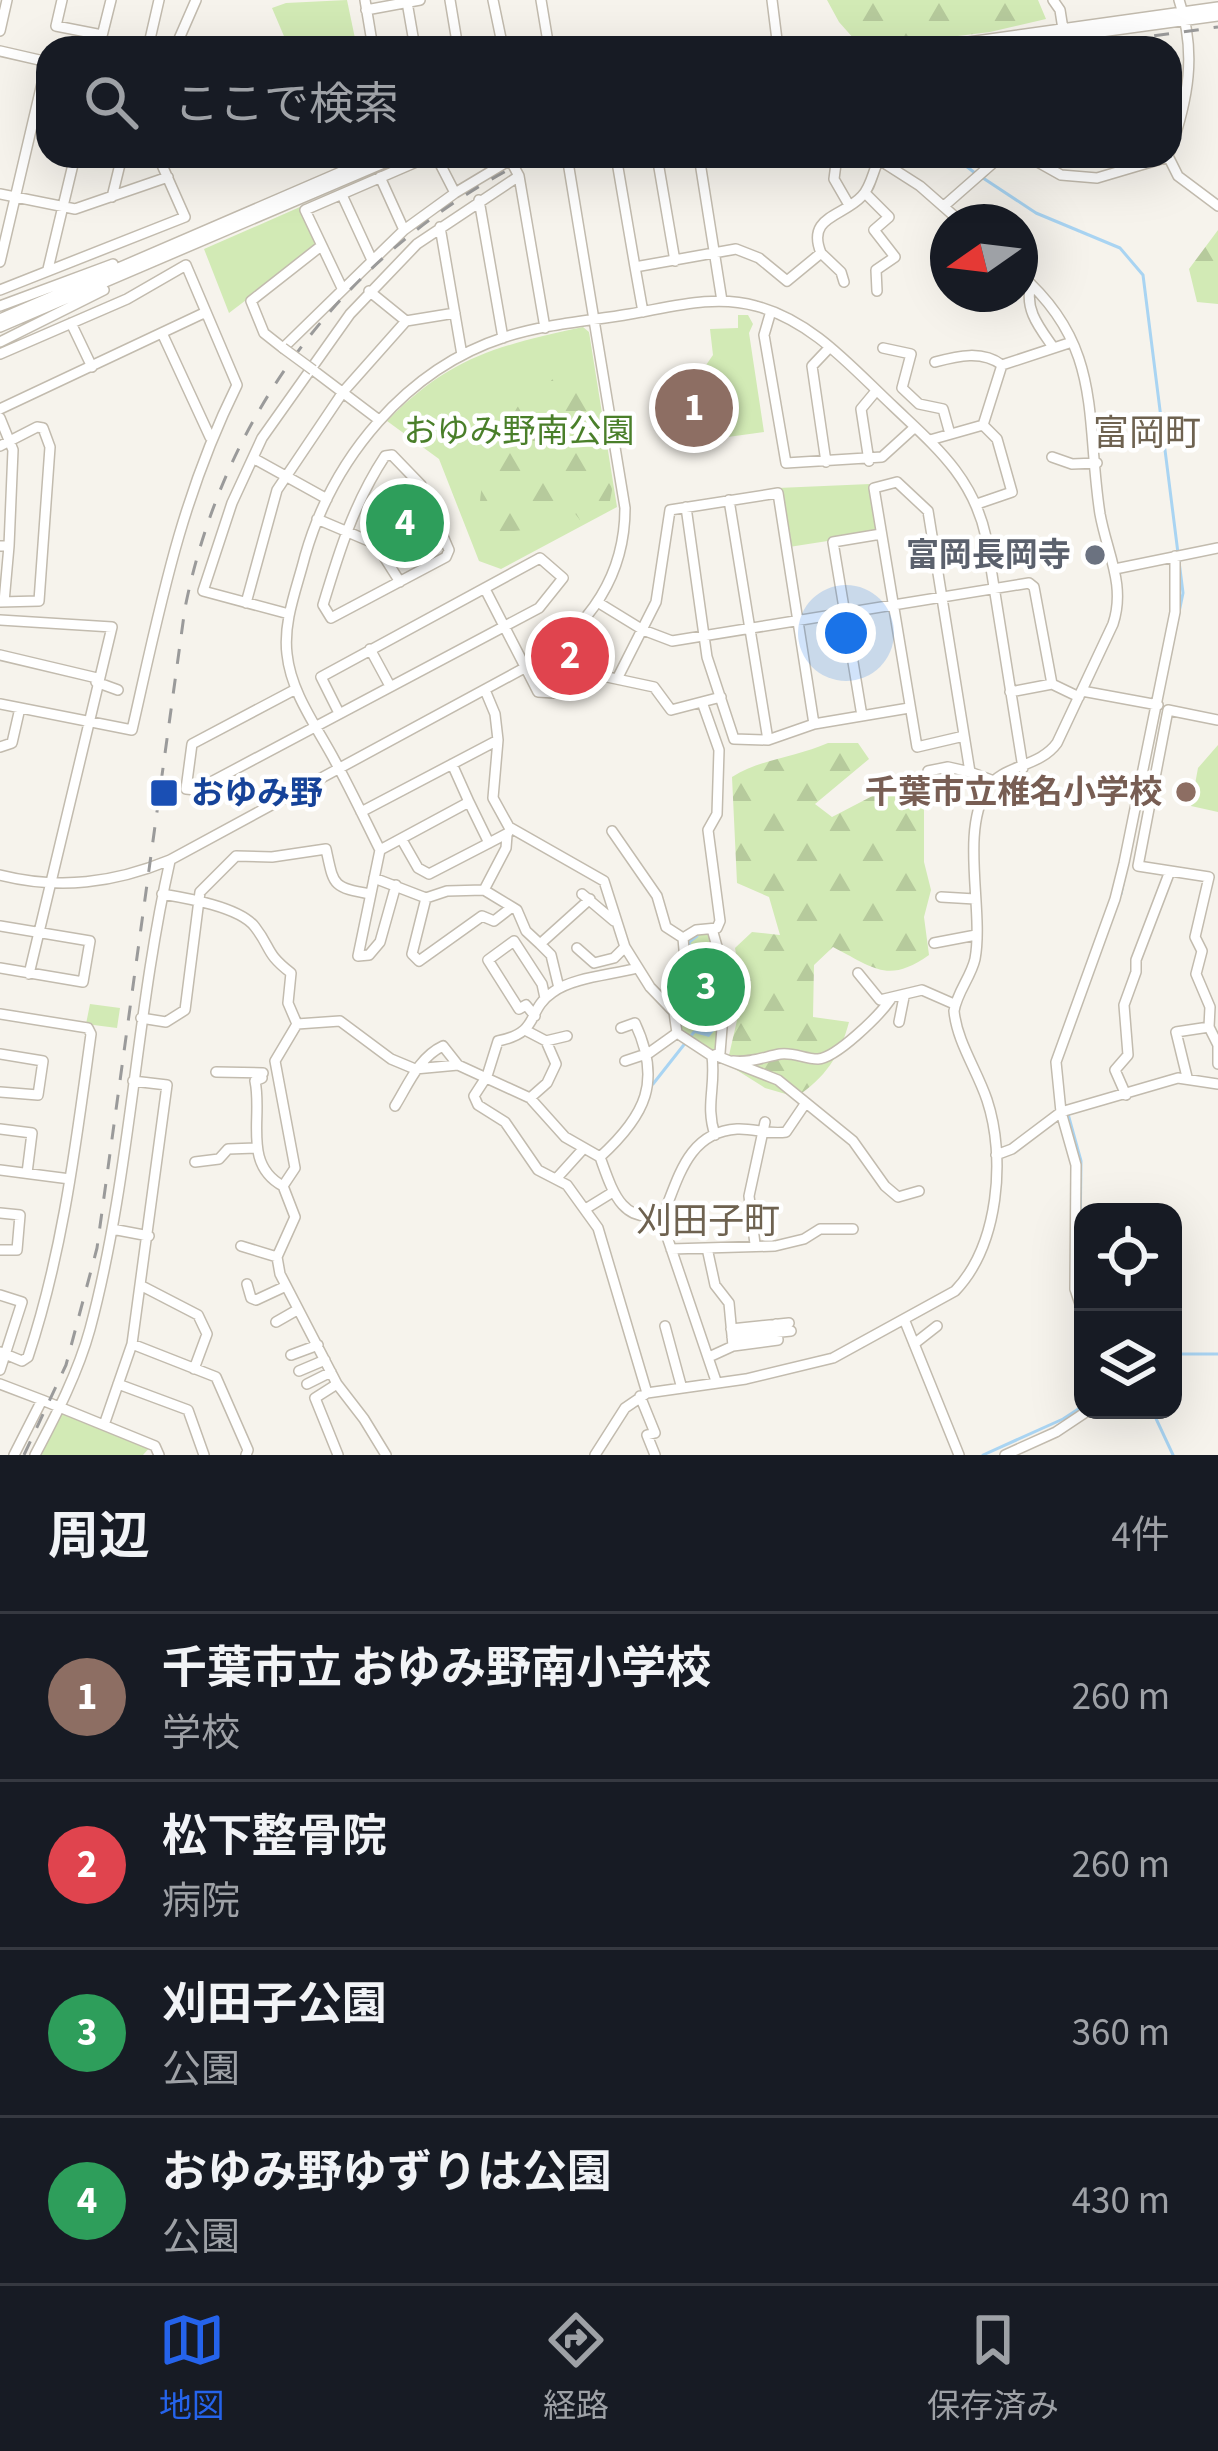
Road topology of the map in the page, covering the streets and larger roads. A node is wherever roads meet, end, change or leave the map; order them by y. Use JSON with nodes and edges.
{"nodes":[{"id":1,"x":7,"y":0,"type":"edge"},
{"id":2,"x":62,"y":0,"type":"edge"},
{"id":3,"x":111,"y":0,"type":"edge"},
{"id":4,"x":159,"y":0,"type":"edge"},
{"id":5,"x":196,"y":0,"type":"edge"},
{"id":6,"x":450,"y":0,"type":"edge"},
{"id":7,"x":493,"y":0,"type":"edge"},
{"id":8,"x":541,"y":0,"type":"edge"},
{"id":9,"x":772,"y":0,"type":"edge"},
{"id":10,"x":1053,"y":0,"type":"edge"},
{"id":11,"x":1180,"y":0,"type":"edge"},
{"id":12,"x":414,"y":1,"type":"edge"},
{"id":13,"x":365,"y":5,"type":"edge"},
{"id":14,"x":1218,"y":12,"type":"edge"},
{"id":15,"x":1185,"y":17,"type":"junction"},
{"id":16,"x":1063,"y":29,"type":"junction"},
{"id":17,"x":0,"y":31,"type":"edge"},
{"id":18,"x":102,"y":35,"type":"joint"},
{"id":19,"x":151,"y":36,"type":"edge"},
{"id":20,"x":180,"y":36,"type":"edge"},
{"id":21,"x":371,"y":36,"type":"edge"},
{"id":22,"x":415,"y":36,"type":"edge"},
{"id":23,"x":456,"y":36,"type":"edge"},
{"id":24,"x":500,"y":36,"type":"edge"},
{"id":25,"x":547,"y":36,"type":"edge"},
{"id":26,"x":776,"y":36,"type":"edge"},
{"id":27,"x":1013,"y":36,"type":"edge"},
{"id":28,"x":1063,"y":36,"type":"edge"},
{"id":29,"x":0,"y":50,"type":"edge"},
{"id":30,"x":36,"y":59,"type":"edge"},
{"id":31,"x":1182,"y":98,"type":"edge"},
{"id":32,"x":36,"y":113,"type":"edge"},
{"id":33,"x":71,"y":168,"type":"edge"},
{"id":34,"x":119,"y":168,"type":"edge"},
{"id":35,"x":164,"y":168,"type":"edge"},
{"id":36,"x":352,"y":168,"type":"edge"},
{"id":37,"x":371,"y":168,"type":"edge"},
{"id":38,"x":403,"y":168,"type":"edge"},
{"id":39,"x":440,"y":168,"type":"edge"},
{"id":40,"x":494,"y":168,"type":"edge"},
{"id":41,"x":515,"y":168,"type":"edge"},
{"id":42,"x":569,"y":168,"type":"edge"},
{"id":43,"x":618,"y":168,"type":"edge"},
{"id":44,"x":659,"y":168,"type":"edge"},
{"id":45,"x":700,"y":168,"type":"edge"},
{"id":46,"x":835,"y":168,"type":"edge"},
{"id":47,"x":873,"y":168,"type":"edge"},
{"id":48,"x":890,"y":168,"type":"edge"},
{"id":49,"x":987,"y":168,"type":"edge"},
{"id":50,"x":1048,"y":168,"type":"edge"},
{"id":51,"x":1128,"y":168,"type":"edge"},
{"id":52,"x":1175,"y":168,"type":"edge"},
{"id":53,"x":519,"y":176,"type":"junction"},
{"id":54,"x":168,"y":177,"type":"junction"},
{"id":55,"x":380,"y":177,"type":"junction"},
{"id":56,"x":455,"y":193,"type":"junction"},
{"id":57,"x":865,"y":193,"type":"junction"},
{"id":58,"x":0,"y":194,"type":"edge"},
{"id":59,"x":342,"y":195,"type":"junction"},
{"id":60,"x":112,"y":197,"type":"junction"},
{"id":61,"x":16,"y":198,"type":"junction"},
{"id":62,"x":479,"y":200,"type":"junction"},
{"id":63,"x":941,"y":204,"type":"edge"},
{"id":64,"x":946,"y":204,"type":"edge"},
{"id":65,"x":849,"y":205,"type":"junction"},
{"id":66,"x":1218,"y":206,"type":"edge"},
{"id":67,"x":62,"y":209,"type":"junction"},
{"id":68,"x":440,"y":227,"type":"junction"},
{"id":69,"x":404,"y":230,"type":"junction"},
{"id":70,"x":321,"y":246,"type":"junction"},
{"id":71,"x":714,"y":254,"type":"junction"},
{"id":72,"x":821,"y":254,"type":"junction"},
{"id":73,"x":153,"y":258,"type":"junction"},
{"id":74,"x":371,"y":258,"type":"junction"},
{"id":75,"x":675,"y":261,"type":"junction"},
{"id":76,"x":0,"y":262,"type":"edge"},
{"id":77,"x":635,"y":267,"type":"junction"},
{"id":78,"x":48,"y":269,"type":"junction"},
{"id":79,"x":844,"y":281,"type":"dead end"},
{"id":80,"x":341,"y":288,"type":"junction"},
{"id":81,"x":0,"y":290,"type":"edge"},
{"id":82,"x":368,"y":291,"type":"junction"},
{"id":83,"x":877,"y":291,"type":"dead end"},
{"id":84,"x":1038,"y":292,"type":"edge"},
{"id":85,"x":722,"y":301,"type":"junction"},
{"id":86,"x":0,"y":306,"type":"edge"},
{"id":87,"x":771,"y":311,"type":"junction"},
{"id":88,"x":643,"y":312,"type":"junction"},
{"id":89,"x":1033,"y":312,"type":"edge"},
{"id":90,"x":206,"y":313,"type":"junction"},
{"id":91,"x":454,"y":313,"type":"junction"},
{"id":92,"x":595,"y":320,"type":"junction"},
{"id":93,"x":406,"y":321,"type":"junction"},
{"id":94,"x":0,"y":323,"type":"edge"},
{"id":95,"x":71,"y":323,"type":"junction"},
{"id":96,"x":544,"y":328,"type":"junction"},
{"id":97,"x":162,"y":333,"type":"junction"},
{"id":98,"x":503,"y":338,"type":"junction"},
{"id":99,"x":0,"y":342,"type":"edge"},
{"id":100,"x":1072,"y":342,"type":"junction"},
{"id":101,"x":830,"y":347,"type":"junction"},
{"id":102,"x":1052,"y":347,"type":"junction"},
{"id":103,"x":283,"y":348,"type":"junction"},
{"id":104,"x":883,"y":348,"type":"dead end"},
{"id":105,"x":0,"y":354,"type":"edge"},
{"id":106,"x":462,"y":355,"type":"junction"},
{"id":107,"x":935,"y":362,"type":"dead end"},
{"id":108,"x":1002,"y":365,"type":"junction"},
{"id":109,"x":92,"y":367,"type":"junction"},
{"id":110,"x":313,"y":370,"type":"junction"},
{"id":111,"x":876,"y":391,"type":"junction"},
{"id":112,"x":343,"y":392,"type":"junction"},
{"id":113,"x":0,"y":413,"type":"edge"},
{"id":114,"x":379,"y":420,"type":"junction"},
{"id":115,"x":983,"y":425,"type":"junction"},
{"id":116,"x":915,"y":427,"type":"junction"},
{"id":117,"x":950,"y":434,"type":"junction"},
{"id":118,"x":210,"y":437,"type":"junction"},
{"id":119,"x":930,"y":440,"type":"junction"},
{"id":120,"x":5,"y":444,"type":"edge"},
{"id":121,"x":1052,"y":457,"type":"dead end"},
{"id":122,"x":253,"y":458,"type":"junction"},
{"id":123,"x":868,"y":461,"type":"junction"},
{"id":124,"x":826,"y":462,"type":"junction"},
{"id":125,"x":1097,"y":463,"type":"junction"},
{"id":126,"x":285,"y":477,"type":"junction"},
{"id":127,"x":426,"y":498,"type":"junction"},
{"id":128,"x":327,"y":500,"type":"junction"},
{"id":129,"x":729,"y":500,"type":"junction"},
{"id":130,"x":977,"y":504,"type":"junction"},
{"id":131,"x":686,"y":507,"type":"junction"},
{"id":132,"x":317,"y":519,"type":"junction"},
{"id":133,"x":346,"y":531,"type":"junction"},
{"id":134,"x":881,"y":534,"type":"junction"},
{"id":135,"x":376,"y":544,"type":"junction"},
{"id":136,"x":4,"y":546,"type":"edge"},
{"id":137,"x":1218,"y":548,"type":"edge"},
{"id":138,"x":1175,"y":556,"type":"junction"},
{"id":139,"x":664,"y":560,"type":"junction"},
{"id":140,"x":694,"y":563,"type":"junction"},
{"id":141,"x":1115,"y":568,"type":"junction"},
{"id":142,"x":400,"y":582,"type":"junction"},
{"id":143,"x":485,"y":589,"type":"junction"},
{"id":144,"x":994,"y":590,"type":"junction"},
{"id":145,"x":941,"y":598,"type":"junction"},
{"id":146,"x":2,"y":602,"type":"edge"},
{"id":147,"x":246,"y":603,"type":"junction"},
{"id":148,"x":599,"y":603,"type":"junction"},
{"id":149,"x":892,"y":605,"type":"junction"},
{"id":150,"x":289,"y":614,"type":"junction"},
{"id":151,"x":845,"y":614,"type":"junction"},
{"id":152,"x":0,"y":620,"type":"edge"},
{"id":153,"x":798,"y":622,"type":"junction"},
{"id":154,"x":505,"y":626,"type":"junction"},
{"id":155,"x":643,"y":630,"type":"junction"},
{"id":156,"x":750,"y":630,"type":"junction"},
{"id":157,"x":704,"y":637,"type":"junction"},
{"id":158,"x":370,"y":650,"type":"junction"},
{"id":159,"x":0,"y":655,"type":"edge"},
{"id":160,"x":528,"y":667,"type":"junction"},
{"id":161,"x":617,"y":679,"type":"junction"},
{"id":162,"x":97,"y":680,"type":"junction"},
{"id":163,"x":1052,"y":684,"type":"junction"},
{"id":164,"x":391,"y":686,"type":"junction"},
{"id":165,"x":296,"y":689,"type":"junction"},
{"id":166,"x":118,"y":690,"type":"dead end"},
{"id":167,"x":485,"y":690,"type":"junction"},
{"id":168,"x":1010,"y":692,"type":"junction"},
{"id":169,"x":1080,"y":694,"type":"junction"},
{"id":170,"x":721,"y":697,"type":"junction"},
{"id":171,"x":702,"y":702,"type":"junction"},
{"id":172,"x":0,"y":704,"type":"edge"},
{"id":173,"x":1156,"y":705,"type":"junction"},
{"id":174,"x":20,"y":708,"type":"junction"},
{"id":175,"x":909,"y":708,"type":"junction"},
{"id":176,"x":1168,"y":710,"type":"junction"},
{"id":177,"x":339,"y":713,"type":"junction"},
{"id":178,"x":862,"y":716,"type":"junction"},
{"id":179,"x":1218,"y":720,"type":"edge"},
{"id":180,"x":87,"y":724,"type":"junction"},
{"id":181,"x":814,"y":724,"type":"junction"},
{"id":182,"x":316,"y":726,"type":"junction"},
{"id":183,"x":964,"y":736,"type":"junction"},
{"id":184,"x":497,"y":740,"type":"junction"},
{"id":185,"x":768,"y":740,"type":"junction"},
{"id":186,"x":0,"y":747,"type":"edge"},
{"id":187,"x":452,"y":764,"type":"junction"},
{"id":188,"x":1023,"y":767,"type":"junction"},
{"id":189,"x":339,"y":768,"type":"junction"},
{"id":190,"x":928,"y":772,"type":"dead end"},
{"id":191,"x":970,"y":772,"type":"junction"},
{"id":192,"x":994,"y":782,"type":"junction"},
{"id":193,"x":469,"y":802,"type":"junction"},
{"id":194,"x":361,"y":812,"type":"junction"},
{"id":195,"x":612,"y":830,"type":"dead end"},
{"id":196,"x":508,"y":831,"type":"junction"},
{"id":197,"x":402,"y":840,"type":"junction"},
{"id":198,"x":490,"y":843,"type":"junction"},
{"id":199,"x":380,"y":850,"type":"junction"},
{"id":200,"x":170,"y":860,"type":"junction"},
{"id":201,"x":1170,"y":872,"type":"junction"},
{"id":202,"x":0,"y":875,"type":"edge"},
{"id":203,"x":374,"y":878,"type":"junction"},
{"id":204,"x":49,"y":883,"type":"junction"},
{"id":205,"x":396,"y":885,"type":"junction"},
{"id":206,"x":484,"y":890,"type":"junction"},
{"id":207,"x":162,"y":894,"type":"junction"},
{"id":208,"x":370,"y":894,"type":"junction"},
{"id":209,"x":941,"y":897,"type":"dead end"},
{"id":210,"x":426,"y":898,"type":"junction"},
{"id":211,"x":975,"y":899,"type":"junction"},
{"id":212,"x":200,"y":900,"type":"junction"},
{"id":213,"x":512,"y":907,"type":"junction"},
{"id":214,"x":614,"y":921,"type":"junction"},
{"id":215,"x":0,"y":926,"type":"edge"},
{"id":216,"x":712,"y":928,"type":"junction"},
{"id":217,"x":39,"y":933,"type":"junction"},
{"id":218,"x":976,"y":935,"type":"junction"},
{"id":219,"x":683,"y":938,"type":"junction"},
{"id":220,"x":934,"y":943,"type":"dead end"},
{"id":221,"x":541,"y":944,"type":"junction"},
{"id":222,"x":625,"y":947,"type":"junction"},
{"id":223,"x":577,"y":948,"type":"dead end"},
{"id":224,"x":604,"y":961,"type":"junction"},
{"id":225,"x":0,"y":968,"type":"edge"},
{"id":226,"x":637,"y":968,"type":"junction"},
{"id":227,"x":858,"y":973,"type":"dead end"},
{"id":228,"x":28,"y":974,"type":"junction"},
{"id":229,"x":609,"y":976,"type":"junction"},
{"id":230,"x":1218,"y":982,"type":"edge"},
{"id":231,"x":1203,"y":985,"type":"junction"},
{"id":232,"x":559,"y":988,"type":"junction"},
{"id":233,"x":904,"y":997,"type":"junction"},
{"id":234,"x":545,"y":998,"type":"junction"},
{"id":235,"x":890,"y":1000,"type":"junction"},
{"id":236,"x":954,"y":1004,"type":"junction"},
{"id":237,"x":674,"y":1012,"type":"junction"},
{"id":238,"x":0,"y":1014,"type":"edge"},
{"id":239,"x":535,"y":1016,"type":"junction"},
{"id":240,"x":141,"y":1018,"type":"junction"},
{"id":241,"x":899,"y":1022,"type":"dead end"},
{"id":242,"x":297,"y":1024,"type":"junction"},
{"id":243,"x":1209,"y":1027,"type":"junction"},
{"id":244,"x":622,"y":1028,"type":"dead end"},
{"id":245,"x":525,"y":1030,"type":"junction"},
{"id":246,"x":677,"y":1033,"type":"junction"},
{"id":247,"x":567,"y":1036,"type":"dead end"},
{"id":248,"x":546,"y":1041,"type":"junction"},
{"id":249,"x":1218,"y":1045,"type":"edge"},
{"id":250,"x":649,"y":1053,"type":"junction"},
{"id":251,"x":0,"y":1054,"type":"edge"},
{"id":252,"x":715,"y":1056,"type":"junction"},
{"id":253,"x":625,"y":1061,"type":"dead end"},
{"id":254,"x":1218,"y":1064,"type":"edge"},
{"id":255,"x":458,"y":1065,"type":"junction"},
{"id":256,"x":418,"y":1069,"type":"junction"},
{"id":257,"x":274,"y":1071,"type":"junction"},
{"id":258,"x":216,"y":1072,"type":"dead end"},
{"id":259,"x":260,"y":1073,"type":"junction"},
{"id":260,"x":487,"y":1076,"type":"junction"},
{"id":261,"x":1187,"y":1077,"type":"junction"},
{"id":262,"x":133,"y":1082,"type":"junction"},
{"id":263,"x":1218,"y":1084,"type":"edge"},
{"id":264,"x":0,"y":1092,"type":"edge"},
{"id":265,"x":1126,"y":1095,"type":"junction"},
{"id":266,"x":530,"y":1098,"type":"junction"},
{"id":267,"x":805,"y":1104,"type":"junction"},
{"id":268,"x":395,"y":1106,"type":"dead end"},
{"id":269,"x":1066,"y":1111,"type":"junction"},
{"id":270,"x":764,"y":1128,"type":"junction"},
{"id":271,"x":0,"y":1129,"type":"edge"},
{"id":272,"x":715,"y":1135,"type":"junction"},
{"id":273,"x":257,"y":1148,"type":"junction"},
{"id":274,"x":584,"y":1148,"type":"junction"},
{"id":275,"x":996,"y":1155,"type":"junction"},
{"id":276,"x":601,"y":1157,"type":"junction"},
{"id":277,"x":195,"y":1162,"type":"dead end"},
{"id":278,"x":0,"y":1170,"type":"edge"},
{"id":279,"x":27,"y":1173,"type":"junction"},
{"id":280,"x":70,"y":1179,"type":"junction"},
{"id":281,"x":556,"y":1179,"type":"junction"},
{"id":282,"x":283,"y":1186,"type":"junction"},
{"id":283,"x":919,"y":1191,"type":"dead end"},
{"id":284,"x":613,"y":1192,"type":"junction"},
{"id":285,"x":900,"y":1197,"type":"junction"},
{"id":286,"x":587,"y":1208,"type":"junction"},
{"id":287,"x":891,"y":1210,"type":"dead end"},
{"id":288,"x":0,"y":1213,"type":"edge"},
{"id":289,"x":660,"y":1216,"type":"junction"},
{"id":290,"x":808,"y":1218,"type":"dead end"},
{"id":291,"x":112,"y":1229,"type":"junction"},
{"id":292,"x":854,"y":1229,"type":"dead end"},
{"id":293,"x":149,"y":1236,"type":"junction"},
{"id":294,"x":804,"y":1239,"type":"junction"},
{"id":295,"x":755,"y":1244,"type":"junction"},
{"id":296,"x":242,"y":1246,"type":"dead end"},
{"id":297,"x":707,"y":1247,"type":"junction"},
{"id":298,"x":0,"y":1250,"type":"edge"},
{"id":299,"x":671,"y":1250,"type":"junction"},
{"id":300,"x":278,"y":1257,"type":"junction"},
{"id":301,"x":247,"y":1284,"type":"dead end"},
{"id":302,"x":140,"y":1285,"type":"junction"},
{"id":303,"x":284,"y":1287,"type":"junction"},
{"id":304,"x":0,"y":1295,"type":"edge"},
{"id":305,"x":297,"y":1310,"type":"junction"},
{"id":306,"x":1083,"y":1311,"type":"edge"},
{"id":307,"x":904,"y":1319,"type":"junction"},
{"id":308,"x":276,"y":1322,"type":"dead end"},
{"id":309,"x":665,"y":1326,"type":"dead end"},
{"id":310,"x":790,"y":1327,"type":"dead end"},
{"id":311,"x":937,"y":1327,"type":"dead end"},
{"id":312,"x":777,"y":1329,"type":"junction"},
{"id":313,"x":732,"y":1337,"type":"junction"},
{"id":314,"x":132,"y":1344,"type":"junction"},
{"id":315,"x":914,"y":1344,"type":"junction"},
{"id":316,"x":318,"y":1345,"type":"junction"},
{"id":317,"x":3,"y":1353,"type":"edge"},
{"id":318,"x":292,"y":1355,"type":"dead end"},
{"id":319,"x":709,"y":1357,"type":"junction"},
{"id":320,"x":325,"y":1360,"type":"junction"},
{"id":321,"x":194,"y":1369,"type":"junction"},
{"id":322,"x":0,"y":1370,"type":"edge"},
{"id":323,"x":299,"y":1371,"type":"dead end"},
{"id":324,"x":331,"y":1372,"type":"junction"},
{"id":325,"x":716,"y":1381,"type":"junction"},
{"id":326,"x":0,"y":1384,"type":"edge"},
{"id":327,"x":118,"y":1384,"type":"junction"},
{"id":328,"x":308,"y":1384,"type":"dead end"},
{"id":329,"x":337,"y":1384,"type":"junction"},
{"id":330,"x":681,"y":1385,"type":"junction"},
{"id":331,"x":644,"y":1395,"type":"junction"},
{"id":332,"x":42,"y":1400,"type":"junction"},
{"id":333,"x":60,"y":1407,"type":"junction"},
{"id":334,"x":1076,"y":1419,"type":"edge"},
{"id":335,"x":104,"y":1425,"type":"junction"},
{"id":336,"x":157,"y":1450,"type":"edge"},
{"id":337,"x":601,"y":1452,"type":"edge"},
{"id":338,"x":14,"y":1455,"type":"edge"},
{"id":339,"x":35,"y":1455,"type":"edge"},
{"id":340,"x":146,"y":1455,"type":"edge"},
{"id":341,"x":204,"y":1455,"type":"edge"},
{"id":342,"x":246,"y":1455,"type":"edge"},
{"id":343,"x":338,"y":1455,"type":"edge"},
{"id":344,"x":386,"y":1455,"type":"edge"},
{"id":345,"x":655,"y":1455,"type":"edge"},
{"id":346,"x":959,"y":1455,"type":"edge"},
{"id":347,"x":1005,"y":1455,"type":"edge"}],
"edges":[{"from":1,"to":17,"type":"street"},
{"from":2,"to":18,"type":"street"},
{"from":3,"to":18,"type":"street"},
{"from":4,"to":19,"type":"street"},
{"from":5,"to":20,"type":"street"},
{"from":6,"to":23,"type":"street"},
{"from":7,"to":24,"type":"street"},
{"from":8,"to":25,"type":"street"},
{"from":9,"to":26,"type":"street"},
{"from":10,"to":16,"type":"street"},
{"from":11,"to":15,"type":"street"},
{"from":12,"to":13,"type":"street"},
{"from":12,"to":22,"type":"street"},
{"from":13,"to":21,"type":"street"},
{"from":14,"to":15,"type":"street"},
{"from":15,"to":16,"type":"street"},
{"from":15,"to":28,"type":"street"},
{"from":15,"to":31,"type":"street"},
{"from":16,"to":27,"type":"street"},
{"from":29,"to":30,"type":"street"},
{"from":32,"to":61,"type":"street"},
{"from":33,"to":67,"type":"street"},
{"from":34,"to":60,"type":"street"},
{"from":35,"to":54,"type":"street"},
{"from":36,"to":73,"type":"street"},
{"from":37,"to":73,"type":"street"},
{"from":38,"to":55,"type":"street"},
{"from":39,"to":56,"type":"street"},
{"from":40,"to":56,"type":"street"},
{"from":41,"to":53,"type":"street"},
{"from":42,"to":92,"type":"street"},
{"from":43,"to":77,"type":"street"},
{"from":44,"to":75,"type":"street"},
{"from":45,"to":71,"type":"street"},
{"from":46,"to":65,"type":"street"},
{"from":47,"to":57,"type":"street"},
{"from":48,"to":63,"type":"street"},
{"from":49,"to":64,"type":"street"},
{"from":50,"to":51,"type":"street"},
{"from":52,"to":66,"type":"street"},
{"from":53,"to":62,"type":"street"},
{"from":53,"to":96,"type":"street"},
{"from":54,"to":60,"type":"street"},
{"from":54,"to":78,"type":"street"},
{"from":55,"to":59,"type":"street"},
{"from":55,"to":69,"type":"street"},
{"from":56,"to":69,"type":"street"},
{"from":57,"to":65,"type":"street"},
{"from":57,"to":83,"type":"street"},
{"from":58,"to":61,"type":"street"},
{"from":59,"to":70,"type":"street"},
{"from":59,"to":74,"type":"street"},
{"from":60,"to":67,"type":"street"},
{"from":61,"to":67,"type":"street"},
{"from":61,"to":76,"type":"street"},
{"from":62,"to":68,"type":"street"},
{"from":62,"to":98,"type":"street"},
{"from":65,"to":72,"type":"street"},
{"from":67,"to":78,"type":"street"},
{"from":68,"to":82,"type":"street"},
{"from":68,"to":91,"type":"street"},
{"from":69,"to":74,"type":"street"},
{"from":70,"to":80,"type":"street"},
{"from":70,"to":103,"type":"street"},
{"from":71,"to":72,"type":"street"},
{"from":71,"to":75,"type":"street"},
{"from":71,"to":85,"type":"street"},
{"from":72,"to":79,"type":"street"},
{"from":73,"to":86,"type":"street"},
{"from":73,"to":94,"type":"street"},
{"from":73,"to":99,"type":"street"},
{"from":74,"to":80,"type":"street"},
{"from":75,"to":77,"type":"street"},
{"from":77,"to":88,"type":"street"},
{"from":78,"to":81,"type":"street"},
{"from":80,"to":103,"type":"street"},
{"from":82,"to":93,"type":"street"},
{"from":82,"to":110,"type":"street"},
{"from":84,"to":100,"type":"street"},
{"from":85,"to":87,"type":"street"},
{"from":85,"to":88,"type":"street"},
{"from":87,"to":101,"type":"street"},
{"from":87,"to":124,"type":"street"},
{"from":88,"to":92,"type":"street"},
{"from":89,"to":102,"type":"street"},
{"from":90,"to":95,"type":"street"},
{"from":90,"to":97,"type":"street"},
{"from":90,"to":118,"type":"street"},
{"from":91,"to":93,"type":"street"},
{"from":91,"to":106,"type":"street"},
{"from":92,"to":96,"type":"street"},
{"from":92,"to":148,"type":"street"},
{"from":93,"to":112,"type":"street"},
{"from":95,"to":105,"type":"street"},
{"from":95,"to":109,"type":"street"},
{"from":96,"to":98,"type":"street"},
{"from":97,"to":109,"type":"street"},
{"from":97,"to":118,"type":"street"},
{"from":98,"to":106,"type":"street"},
{"from":100,"to":102,"type":"street"},
{"from":100,"to":125,"type":"street"},
{"from":101,"to":111,"type":"street"},
{"from":101,"to":124,"type":"street"},
{"from":102,"to":108,"type":"street"},
{"from":103,"to":110,"type":"street","bridge":true},
{"from":104,"to":117,"type":"street"},
{"from":106,"to":114,"type":"street"},
{"from":107,"to":108,"type":"street"},
{"from":108,"to":115,"type":"street"},
{"from":109,"to":113,"type":"street"},
{"from":110,"to":112,"type":"street"},
{"from":110,"to":122,"type":"street"},
{"from":111,"to":116,"type":"street"},
{"from":111,"to":123,"type":"street"},
{"from":112,"to":114,"type":"street"},
{"from":112,"to":126,"type":"street"},
{"from":113,"to":120,"type":"street"},
{"from":114,"to":128,"type":"street"},
{"from":115,"to":117,"type":"street"},
{"from":115,"to":130,"type":"street"},
{"from":116,"to":119,"type":"street"},
{"from":116,"to":123,"type":"street"},
{"from":117,"to":119,"type":"street"},
{"from":118,"to":180,"type":"street"},
{"from":119,"to":130,"type":"street"},
{"from":120,"to":136,"type":"street"},
{"from":120,"to":146,"type":"street"},
{"from":121,"to":125,"type":"street"},
{"from":122,"to":126,"type":"street"},
{"from":122,"to":147,"type":"street"},
{"from":123,"to":124,"type":"street"},
{"from":125,"to":141,"type":"street"},
{"from":126,"to":128,"type":"street"},
{"from":126,"to":147,"type":"street"},
{"from":127,"to":133,"type":"street"},
{"from":127,"to":135,"type":"street"},
{"from":127,"to":142,"type":"street"},
{"from":128,"to":132,"type":"street"},
{"from":129,"to":131,"type":"street"},
{"from":129,"to":153,"type":"street"},
{"from":129,"to":156,"type":"street"},
{"from":130,"to":144,"type":"street"},
{"from":131,"to":139,"type":"street"},
{"from":131,"to":140,"type":"street"},
{"from":132,"to":133,"type":"street"},
{"from":132,"to":150,"type":"street"},
{"from":133,"to":135,"type":"street"},
{"from":133,"to":142,"type":"street"},
{"from":134,"to":145,"type":"street"},
{"from":134,"to":149,"type":"street"},
{"from":134,"to":151,"type":"street"},
{"from":135,"to":142,"type":"street"},
{"from":136,"to":146,"type":"street"},
{"from":137,"to":138,"type":"street"},
{"from":138,"to":141,"type":"street"},
{"from":138,"to":173,"type":"street"},
{"from":139,"to":140,"type":"street"},
{"from":139,"to":155,"type":"street"},
{"from":140,"to":157,"type":"street"},
{"from":141,"to":169,"type":"street"},
{"from":143,"to":154,"type":"street"},
{"from":143,"to":154,"type":"street"},
{"from":143,"to":158,"type":"street"},
{"from":144,"to":145,"type":"street"},
{"from":144,"to":163,"type":"street"},
{"from":144,"to":168,"type":"street"},
{"from":145,"to":149,"type":"street"},
{"from":145,"to":183,"type":"street"},
{"from":147,"to":150,"type":"street"},
{"from":148,"to":155,"type":"street"},
{"from":148,"to":160,"type":"street"},
{"from":149,"to":151,"type":"street"},
{"from":149,"to":175,"type":"street"},
{"from":150,"to":165,"type":"street"},
{"from":151,"to":153,"type":"street"},
{"from":151,"to":178,"type":"street"},
{"from":152,"to":162,"type":"street"},
{"from":153,"to":156,"type":"street"},
{"from":153,"to":181,"type":"street"},
{"from":154,"to":160,"type":"street"},
{"from":154,"to":164,"type":"street"},
{"from":155,"to":157,"type":"street"},
{"from":155,"to":161,"type":"street"},
{"from":156,"to":157,"type":"street"},
{"from":156,"to":185,"type":"street"},
{"from":157,"to":170,"type":"street"},
{"from":158,"to":164,"type":"street"},
{"from":158,"to":177,"type":"street"},
{"from":159,"to":162,"type":"street"},
{"from":160,"to":161,"type":"street"},
{"from":160,"to":167,"type":"street"},
{"from":161,"to":171,"type":"street"},
{"from":162,"to":166,"type":"street"},
{"from":162,"to":180,"type":"street"},
{"from":163,"to":168,"type":"street"},
{"from":163,"to":169,"type":"street"},
{"from":164,"to":177,"type":"street"},
{"from":165,"to":182,"type":"street"},
{"from":165,"to":182,"type":"street"},
{"from":167,"to":184,"type":"street"},
{"from":167,"to":189,"type":"street"},
{"from":168,"to":188,"type":"street"},
{"from":169,"to":173,"type":"street"},
{"from":169,"to":188,"type":"street"},
{"from":170,"to":171,"type":"street"},
{"from":170,"to":185,"type":"street"},
{"from":171,"to":216,"type":"street"},
{"from":172,"to":174,"type":"street"},
{"from":173,"to":176,"type":"street"},
{"from":173,"to":269,"type":"street"},
{"from":174,"to":180,"type":"street"},
{"from":174,"to":186,"type":"street"},
{"from":175,"to":178,"type":"street"},
{"from":175,"to":183,"type":"street"},
{"from":176,"to":179,"type":"street"},
{"from":176,"to":201,"type":"street"},
{"from":177,"to":182,"type":"street"},
{"from":178,"to":181,"type":"street"},
{"from":180,"to":204,"type":"street"},
{"from":181,"to":185,"type":"street"},
{"from":182,"to":189,"type":"street"},
{"from":183,"to":191,"type":"street"},
{"from":184,"to":187,"type":"street"},
{"from":184,"to":196,"type":"street"},
{"from":187,"to":193,"type":"street"},
{"from":187,"to":194,"type":"street"},
{"from":188,"to":192,"type":"street"},
{"from":189,"to":194,"type":"street"},
{"from":189,"to":200,"type":"street"},
{"from":190,"to":191,"type":"street"},
{"from":191,"to":192,"type":"street"},
{"from":192,"to":211,"type":"street"},
{"from":193,"to":197,"type":"street"},
{"from":193,"to":198,"type":"street"},
{"from":194,"to":199,"type":"street"},
{"from":195,"to":219,"type":"street"},
{"from":196,"to":198,"type":"street"},
{"from":196,"to":206,"type":"street"},
{"from":196,"to":214,"type":"street"},
{"from":197,"to":198,"type":"street"},
{"from":197,"to":199,"type":"street"},
{"from":199,"to":203,"type":"street"},
{"from":200,"to":204,"type":"street"},
{"from":200,"to":207,"type":"street"},
{"from":201,"to":231,"type":"street"},
{"from":201,"to":265,"type":"street"},
{"from":202,"to":204,"type":"street"},
{"from":203,"to":205,"type":"street"},
{"from":203,"to":208,"type":"street"},
{"from":204,"to":217,"type":"street"},
{"from":205,"to":208,"type":"street"},
{"from":205,"to":210,"type":"street"},
{"from":206,"to":210,"type":"street"},
{"from":206,"to":213,"type":"street"},
{"from":207,"to":212,"type":"street"},
{"from":207,"to":240,"type":"street"},
{"from":208,"to":212,"type":"street"},
{"from":209,"to":211,"type":"street"},
{"from":210,"to":213,"type":"street"},
{"from":211,"to":218,"type":"street"},
{"from":212,"to":240,"type":"street"},
{"from":212,"to":242,"type":"street"},
{"from":213,"to":221,"type":"street"},
{"from":214,"to":221,"type":"street"},
{"from":214,"to":222,"type":"street"},
{"from":215,"to":217,"type":"street"},
{"from":216,"to":219,"type":"street"},
{"from":216,"to":252,"type":"street"},
{"from":217,"to":228,"type":"street"},
{"from":217,"to":228,"type":"street"},
{"from":218,"to":220,"type":"street"},
{"from":218,"to":236,"type":"street"},
{"from":219,"to":237,"type":"street"},
{"from":221,"to":232,"type":"street"},
{"from":222,"to":224,"type":"street"},
{"from":222,"to":226,"type":"street"},
{"from":223,"to":224,"type":"street"},
{"from":224,"to":229,"type":"street"},
{"from":225,"to":228,"type":"street"},
{"from":226,"to":229,"type":"street"},
{"from":226,"to":237,"type":"street"},
{"from":227,"to":235,"type":"street"},
{"from":229,"to":232,"type":"street"},
{"from":230,"to":231,"type":"street"},
{"from":231,"to":243,"type":"street"},
{"from":232,"to":234,"type":"street"},
{"from":233,"to":235,"type":"street"},
{"from":233,"to":236,"type":"street"},
{"from":233,"to":241,"type":"street"},
{"from":234,"to":239,"type":"street"},
{"from":234,"to":239,"type":"street"},
{"from":235,"to":252,"type":"street"},
{"from":236,"to":275,"type":"street"},
{"from":237,"to":246,"type":"street"},
{"from":238,"to":280,"type":"street"},
{"from":239,"to":245,"type":"street"},
{"from":240,"to":262,"type":"street"},
{"from":242,"to":256,"type":"street"},
{"from":242,"to":257,"type":"street"},
{"from":243,"to":249,"type":"street"},
{"from":243,"to":261,"type":"street"},
{"from":244,"to":250,"type":"street"},
{"from":245,"to":248,"type":"street"},
{"from":245,"to":260,"type":"street"},
{"from":246,"to":250,"type":"street"},
{"from":246,"to":252,"type":"street"},
{"from":247,"to":248,"type":"street"},
{"from":248,"to":266,"type":"street"},
{"from":249,"to":254,"type":"street"},
{"from":250,"to":253,"type":"street"},
{"from":250,"to":276,"type":"street"},
{"from":251,"to":264,"type":"street"},
{"from":252,"to":267,"type":"street"},
{"from":252,"to":272,"type":"street"},
{"from":255,"to":256,"type":"street"},
{"from":255,"to":256,"type":"street"},
{"from":255,"to":260,"type":"street"},
{"from":256,"to":268,"type":"street"},
{"from":257,"to":259,"type":"street"},
{"from":257,"to":282,"type":"street"},
{"from":258,"to":259,"type":"street"},
{"from":259,"to":273,"type":"street"},
{"from":260,"to":266,"type":"street"},
{"from":260,"to":281,"type":"street"},
{"from":261,"to":263,"type":"street"},
{"from":261,"to":265,"type":"street"},
{"from":262,"to":291,"type":"street"},
{"from":262,"to":293,"type":"street"},
{"from":265,"to":269,"type":"street"},
{"from":266,"to":274,"type":"street"},
{"from":267,"to":270,"type":"street"},
{"from":267,"to":285,"type":"street"},
{"from":269,"to":275,"type":"street"},
{"from":269,"to":306,"type":"street"},
{"from":270,"to":272,"type":"street"},
{"from":270,"to":295,"type":"street"},
{"from":271,"to":279,"type":"street"},
{"from":272,"to":289,"type":"street"},
{"from":273,"to":277,"type":"street"},
{"from":273,"to":282,"type":"street"},
{"from":274,"to":276,"type":"street"},
{"from":274,"to":281,"type":"street"},
{"from":275,"to":307,"type":"street"},
{"from":276,"to":284,"type":"street"},
{"from":278,"to":279,"type":"street"},
{"from":279,"to":280,"type":"street"},
{"from":280,"to":317,"type":"street"},
{"from":281,"to":286,"type":"street"},
{"from":282,"to":300,"type":"street"},
{"from":283,"to":285,"type":"street"},
{"from":284,"to":286,"type":"street"},
{"from":284,"to":289,"type":"street"},
{"from":285,"to":287,"type":"street"},
{"from":286,"to":331,"type":"street"},
{"from":288,"to":298,"type":"street"},
{"from":289,"to":299,"type":"street"},
{"from":290,"to":294,"type":"street"},
{"from":291,"to":293,"type":"street"},
{"from":291,"to":333,"type":"street"},
{"from":292,"to":294,"type":"street"},
{"from":293,"to":302,"type":"street"},
{"from":294,"to":295,"type":"street"},
{"from":295,"to":297,"type":"street"},
{"from":296,"to":300,"type":"street"},
{"from":297,"to":299,"type":"street"},
{"from":297,"to":313,"type":"street"},
{"from":299,"to":319,"type":"street"},
{"from":300,"to":303,"type":"street"},
{"from":301,"to":303,"type":"street"},
{"from":302,"to":314,"type":"street"},
{"from":302,"to":321,"type":"street"},
{"from":303,"to":305,"type":"street"},
{"from":304,"to":317,"type":"street"},
{"from":305,"to":308,"type":"street"},
{"from":305,"to":316,"type":"street"},
{"from":307,"to":315,"type":"street"},
{"from":307,"to":325,"type":"street"},
{"from":309,"to":330,"type":"street"},
{"from":310,"to":312,"type":"street"},
{"from":311,"to":315,"type":"street"},
{"from":312,"to":313,"type":"street"},
{"from":312,"to":313,"type":"street"},
{"from":313,"to":319,"type":"street"},
{"from":314,"to":321,"type":"street"},
{"from":314,"to":327,"type":"street"},
{"from":315,"to":346,"type":"street"},
{"from":316,"to":318,"type":"street"},
{"from":316,"to":320,"type":"street"},
{"from":317,"to":322,"type":"street"},
{"from":319,"to":325,"type":"street"},
{"from":320,"to":323,"type":"street"},
{"from":320,"to":324,"type":"street"},
{"from":321,"to":342,"type":"street"},
{"from":324,"to":328,"type":"street"},
{"from":324,"to":329,"type":"street"},
{"from":325,"to":330,"type":"street"},
{"from":326,"to":332,"type":"street"},
{"from":327,"to":335,"type":"street"},
{"from":327,"to":341,"type":"street"},
{"from":329,"to":343,"type":"street"},
{"from":329,"to":344,"type":"street"},
{"from":330,"to":331,"type":"street"},
{"from":331,"to":337,"type":"street"},
{"from":331,"to":345,"type":"street"},
{"from":332,"to":333,"type":"street"},
{"from":332,"to":338,"type":"street"},
{"from":333,"to":335,"type":"street"},
{"from":333,"to":339,"type":"street"},
{"from":334,"to":347,"type":"street"},
{"from":335,"to":336,"type":"street"},
{"from":336,"to":340,"type":"street"}]}
